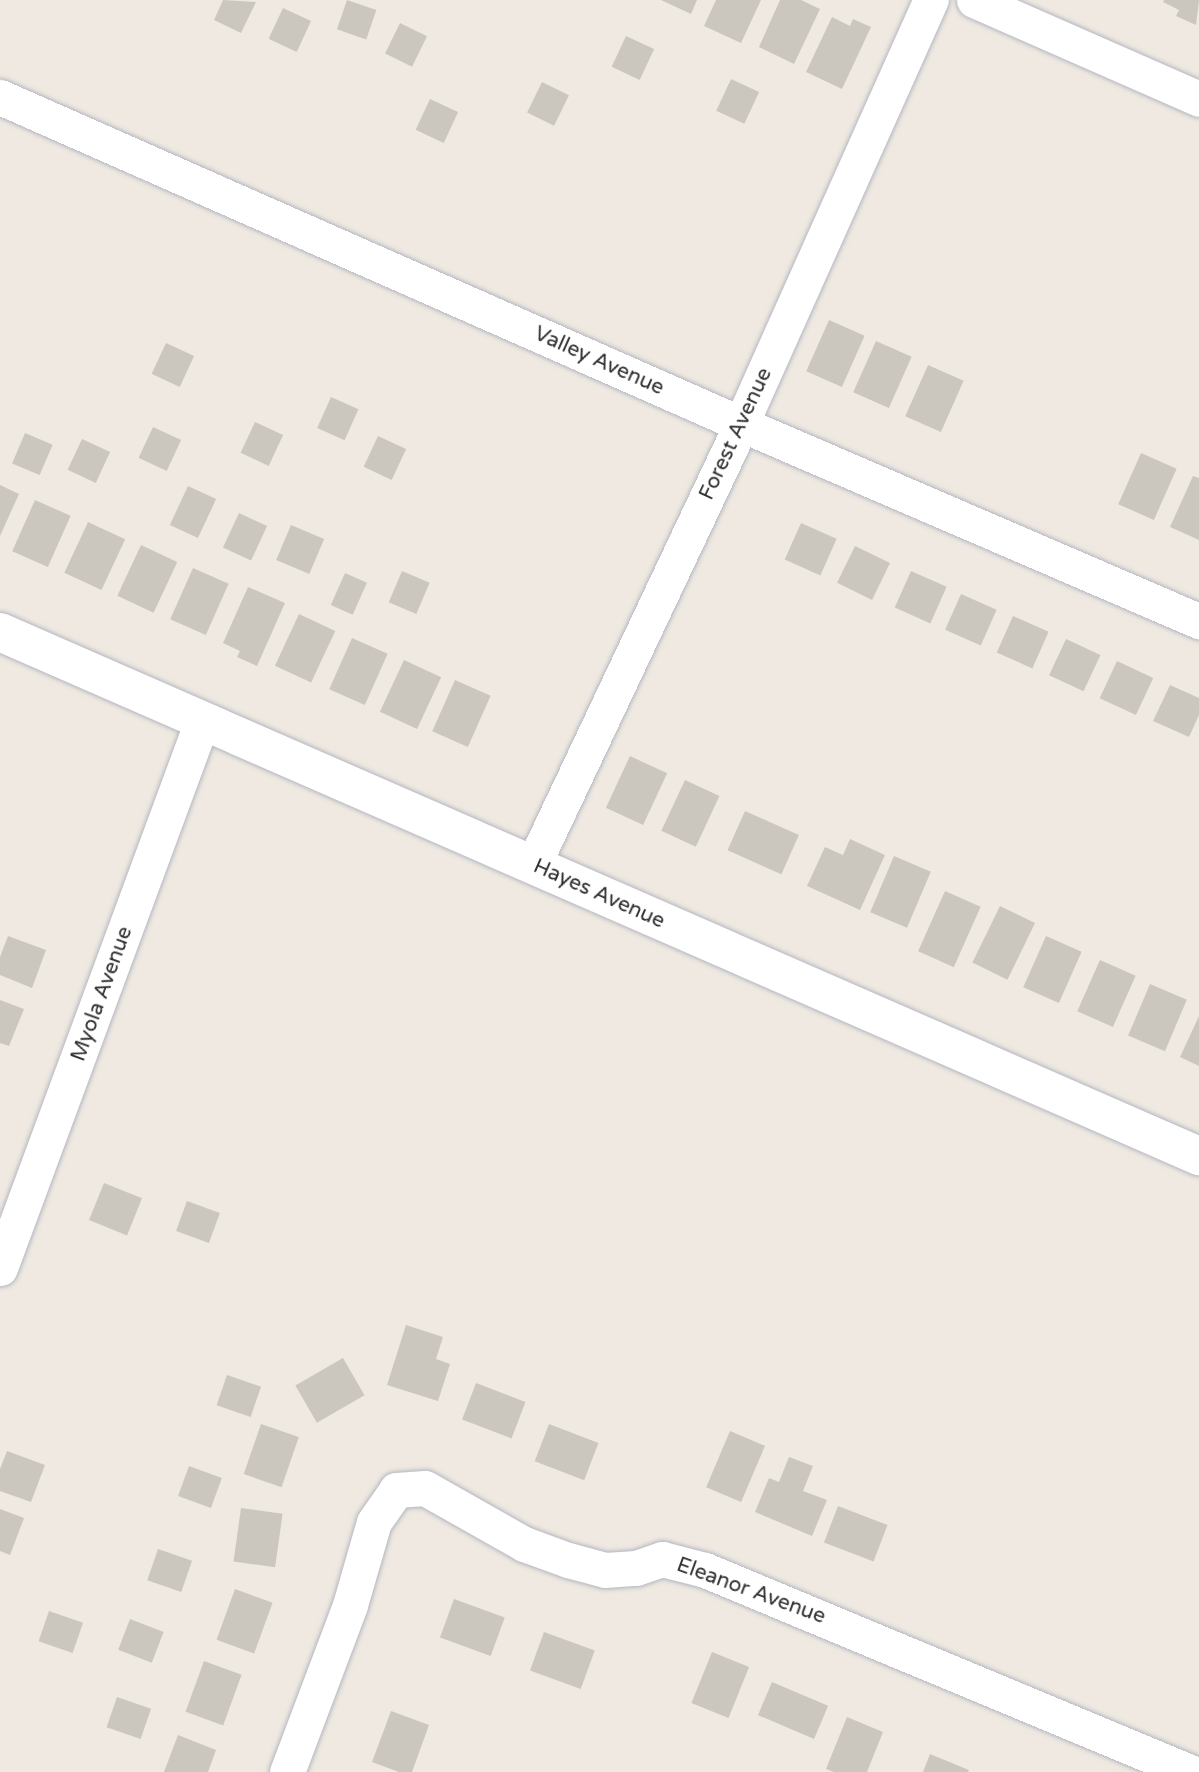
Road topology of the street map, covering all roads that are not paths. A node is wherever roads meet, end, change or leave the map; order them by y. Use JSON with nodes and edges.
{"nodes":[{"id":1,"x":931,"y":0,"type":"edge"},
{"id":2,"x":974,"y":0,"type":"edge"},
{"id":3,"x":0,"y":97,"type":"edge"},
{"id":4,"x":1199,"y":99,"type":"edge"},
{"id":5,"x":741,"y":424,"type":"junction"},
{"id":6,"x":1199,"y":621,"type":"edge"},
{"id":7,"x":0,"y":632,"type":"edge"},
{"id":8,"x":202,"y":721,"type":"junction"},
{"id":9,"x":533,"y":865,"type":"junction"},
{"id":10,"x":1199,"y":1156,"type":"edge"},
{"id":11,"x":0,"y":1268,"type":"edge"},
{"id":12,"x":287,"y":1772,"type":"edge"},
{"id":13,"x":1190,"y":1772,"type":"edge"}],
"edges":[{"from":1,"to":5,"type":"street","name":"Forest Avenue"},
{"from":2,"to":4,"type":"street"},
{"from":3,"to":5,"type":"street","name":"Valley Avenue"},
{"from":5,"to":6,"type":"street","name":"Valley Avenue"},
{"from":5,"to":9,"type":"street","name":"Forest Avenue"},
{"from":7,"to":8,"type":"street","name":"Hayes Avenue"},
{"from":8,"to":9,"type":"street","name":"Hayes Avenue"},
{"from":8,"to":11,"type":"street","name":"Myola Avenue"},
{"from":9,"to":10,"type":"street","name":"Hayes Avenue"},
{"from":12,"to":13,"type":"street","name":"Eleanor Avenue"}]}
